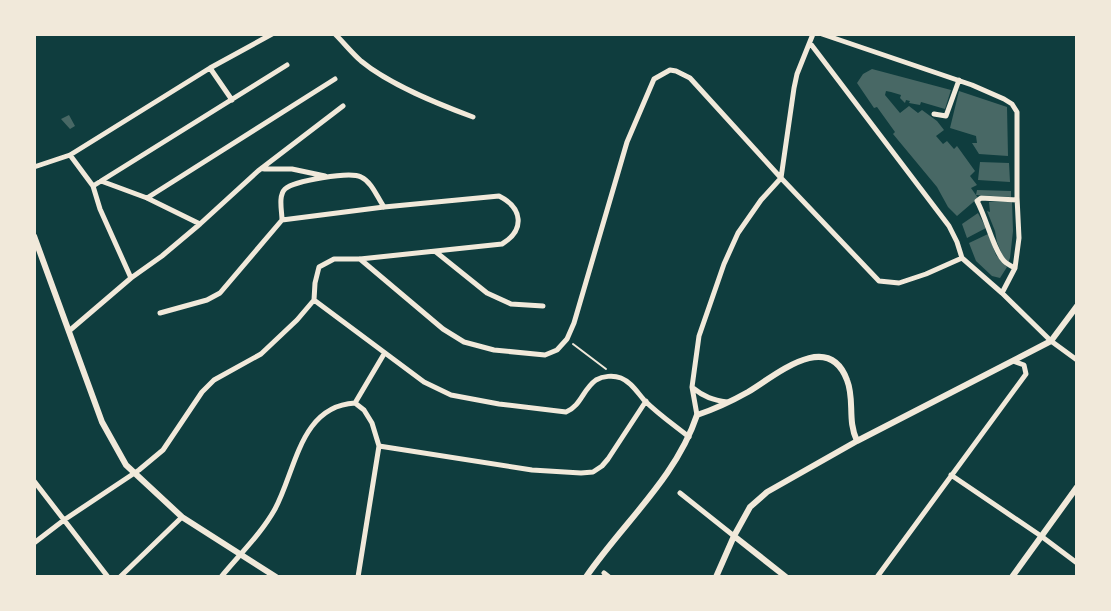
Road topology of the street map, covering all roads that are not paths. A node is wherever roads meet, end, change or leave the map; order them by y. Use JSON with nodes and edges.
{"nodes":[{"id":1,"x":272,"y":34,"type":"edge"},
{"id":2,"x":335,"y":34,"type":"edge"},
{"id":3,"x":813,"y":34,"type":"edge"},
{"id":4,"x":822,"y":34,"type":"edge"},
{"id":5,"x":810,"y":43,"type":"junction"},
{"id":6,"x":287,"y":65,"type":"dead end"},
{"id":7,"x":210,"y":68,"type":"junction"},
{"id":8,"x":335,"y":79,"type":"dead end"},
{"id":9,"x":959,"y":80,"type":"junction"},
{"id":10,"x":232,"y":100,"type":"junction"},
{"id":11,"x":343,"y":106,"type":"dead end"},
{"id":12,"x":934,"y":114,"type":"dead end"},
{"id":13,"x":473,"y":117,"type":"dead end"},
{"id":14,"x":70,"y":155,"type":"junction"},
{"id":15,"x":34,"y":167,"type":"edge"},
{"id":16,"x":261,"y":169,"type":"junction"},
{"id":17,"x":326,"y":176,"type":"junction"},
{"id":18,"x":781,"y":178,"type":"junction"},
{"id":19,"x":101,"y":181,"type":"junction"},
{"id":20,"x":93,"y":186,"type":"junction"},
{"id":21,"x":147,"y":198,"type":"junction"},
{"id":22,"x":1017,"y":200,"type":"junction"},
{"id":23,"x":384,"y":207,"type":"junction"},
{"id":24,"x":282,"y":220,"type":"junction"},
{"id":25,"x":200,"y":224,"type":"junction"},
{"id":26,"x":34,"y":236,"type":"edge"},
{"id":27,"x":435,"y":252,"type":"junction"},
{"id":28,"x":962,"y":258,"type":"junction"},
{"id":29,"x":360,"y":259,"type":"junction"},
{"id":30,"x":1015,"y":268,"type":"junction"},
{"id":31,"x":131,"y":278,"type":"junction"},
{"id":32,"x":1002,"y":293,"type":"junction"},
{"id":33,"x":314,"y":300,"type":"junction"},
{"id":34,"x":543,"y":306,"type":"dead end"},
{"id":35,"x":1077,"y":306,"type":"edge"},
{"id":36,"x":160,"y":313,"type":"dead end"},
{"id":37,"x":69,"y":331,"type":"junction"},
{"id":38,"x":1051,"y":341,"type":"junction"},
{"id":39,"x":384,"y":354,"type":"junction"},
{"id":40,"x":1077,"y":360,"type":"edge"},
{"id":41,"x":1013,"y":361,"type":"junction"},
{"id":42,"x":692,"y":387,"type":"junction"},
{"id":43,"x":646,"y":401,"type":"junction"},
{"id":44,"x":355,"y":403,"type":"junction"},
{"id":45,"x":728,"y":403,"type":"junction"},
{"id":46,"x":697,"y":415,"type":"junction"},
{"id":47,"x":689,"y":437,"type":"junction"},
{"id":48,"x":857,"y":441,"type":"junction"},
{"id":49,"x":379,"y":446,"type":"junction"},
{"id":50,"x":133,"y":473,"type":"junction"},
{"id":51,"x":951,"y":475,"type":"junction"},
{"id":52,"x":34,"y":481,"type":"edge"},
{"id":53,"x":1077,"y":487,"type":"edge"},
{"id":54,"x":680,"y":493,"type":"dead end"},
{"id":55,"x":182,"y":517,"type":"junction"},
{"id":56,"x":64,"y":520,"type":"junction"},
{"id":57,"x":734,"y":536,"type":"junction"},
{"id":58,"x":1041,"y":536,"type":"junction"},
{"id":59,"x":34,"y":543,"type":"edge"},
{"id":60,"x":240,"y":554,"type":"junction"},
{"id":61,"x":1077,"y":563,"type":"edge"},
{"id":62,"x":108,"y":577,"type":"edge"},
{"id":63,"x":120,"y":577,"type":"edge"},
{"id":64,"x":221,"y":577,"type":"edge"},
{"id":65,"x":276,"y":577,"type":"edge"},
{"id":66,"x":358,"y":577,"type":"edge"},
{"id":67,"x":586,"y":577,"type":"edge"},
{"id":68,"x":716,"y":577,"type":"edge"},
{"id":69,"x":786,"y":577,"type":"edge"},
{"id":70,"x":877,"y":577,"type":"edge"},
{"id":71,"x":1012,"y":577,"type":"edge"}],
"edges":[{"from":1,"to":7,"type":"street"},
{"from":2,"to":13,"type":"street"},
{"from":3,"to":5,"type":"street"},
{"from":4,"to":9,"type":"street"},
{"from":5,"to":18,"type":"street"},
{"from":5,"to":28,"type":"street"},
{"from":6,"to":10,"type":"street"},
{"from":7,"to":10,"type":"street"},
{"from":7,"to":14,"type":"street"},
{"from":8,"to":21,"type":"street"},
{"from":9,"to":12,"type":"street"},
{"from":9,"to":22,"type":"street"},
{"from":10,"to":19,"type":"street"},
{"from":11,"to":16,"type":"street"},
{"from":14,"to":15,"type":"street"},
{"from":14,"to":20,"type":"street"},
{"from":16,"to":17,"type":"street"},
{"from":16,"to":25,"type":"street"},
{"from":17,"to":23,"type":"street"},
{"from":17,"to":24,"type":"street"},
{"from":18,"to":28,"type":"street"},
{"from":18,"to":29,"type":"street"},
{"from":18,"to":42,"type":"street"},
{"from":19,"to":20,"type":"street"},
{"from":19,"to":21,"type":"street"},
{"from":20,"to":31,"type":"street"},
{"from":21,"to":25,"type":"street"},
{"from":22,"to":30,"type":"street"},
{"from":22,"to":30,"type":"street"},
{"from":23,"to":24,"type":"street"},
{"from":23,"to":27,"type":"street"},
{"from":24,"to":36,"type":"street"},
{"from":25,"to":31,"type":"street"},
{"from":26,"to":37,"type":"street"},
{"from":27,"to":29,"type":"street"},
{"from":27,"to":34,"type":"street"},
{"from":28,"to":32,"type":"street"},
{"from":29,"to":33,"type":"street"},
{"from":30,"to":32,"type":"street"},
{"from":31,"to":37,"type":"street"},
{"from":32,"to":38,"type":"street"},
{"from":33,"to":39,"type":"street"},
{"from":33,"to":50,"type":"street"},
{"from":35,"to":38,"type":"street"},
{"from":37,"to":50,"type":"street"},
{"from":38,"to":40,"type":"street"},
{"from":38,"to":41,"type":"street"},
{"from":39,"to":43,"type":"street"},
{"from":39,"to":44,"type":"street"},
{"from":41,"to":48,"type":"street"},
{"from":41,"to":51,"type":"street"},
{"from":42,"to":45,"type":"street"},
{"from":42,"to":46,"type":"street"},
{"from":43,"to":47,"type":"street"},
{"from":43,"to":49,"type":"street"},
{"from":44,"to":49,"type":"street"},
{"from":44,"to":60,"type":"street"},
{"from":45,"to":46,"type":"street"},
{"from":45,"to":48,"type":"street"},
{"from":46,"to":47,"type":"street"},
{"from":47,"to":67,"type":"street"},
{"from":48,"to":57,"type":"street"},
{"from":49,"to":66,"type":"street"},
{"from":50,"to":55,"type":"street"},
{"from":50,"to":56,"type":"street"},
{"from":51,"to":58,"type":"street"},
{"from":51,"to":70,"type":"street"},
{"from":52,"to":56,"type":"street"},
{"from":53,"to":58,"type":"street"},
{"from":54,"to":57,"type":"street"},
{"from":55,"to":60,"type":"street"},
{"from":55,"to":63,"type":"street"},
{"from":56,"to":59,"type":"street"},
{"from":56,"to":62,"type":"street"},
{"from":57,"to":68,"type":"street"},
{"from":57,"to":69,"type":"street"},
{"from":58,"to":61,"type":"street"},
{"from":58,"to":71,"type":"street"},
{"from":60,"to":64,"type":"street"},
{"from":60,"to":65,"type":"street"}]}
